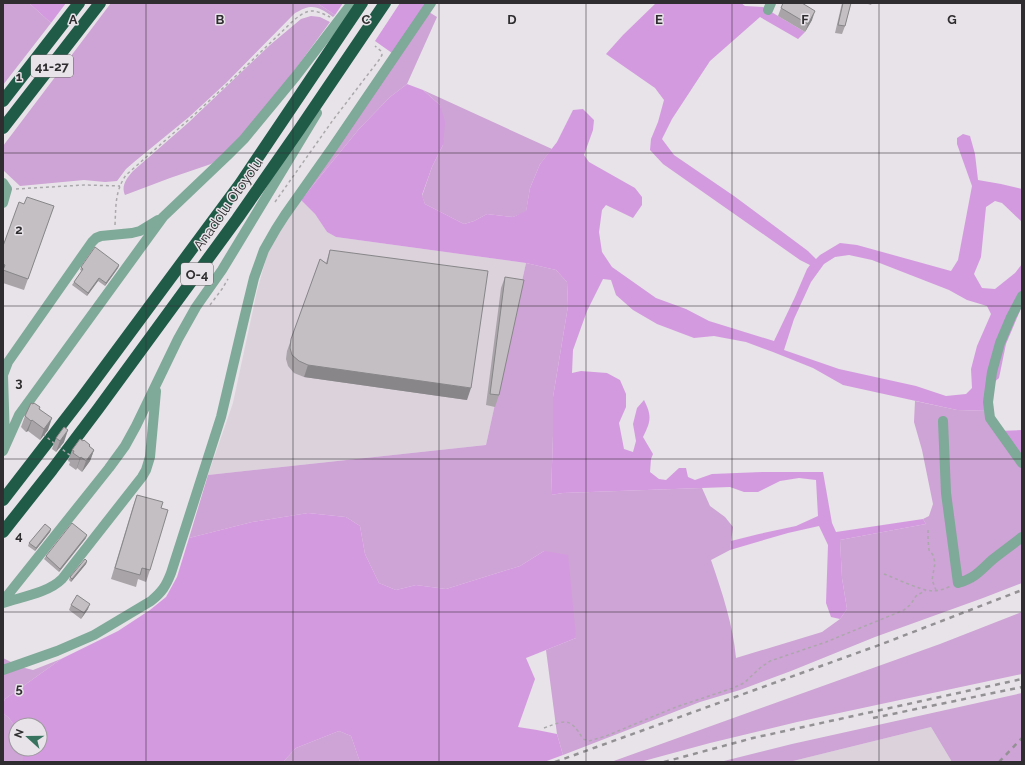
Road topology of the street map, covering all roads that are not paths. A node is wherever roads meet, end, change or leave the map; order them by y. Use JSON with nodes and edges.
{"nodes":[{"id":1,"x":79,"y":3,"type":"edge"},
{"id":2,"x":100,"y":3,"type":"edge"},
{"id":3,"x":352,"y":3,"type":"edge"},
{"id":4,"x":362,"y":3,"type":"edge"},
{"id":5,"x":431,"y":3,"type":"edge"},
{"id":6,"x":383,"y":6,"type":"edge"},
{"id":7,"x":3,"y":101,"type":"edge"},
{"id":8,"x":3,"y":128,"type":"edge"},
{"id":9,"x":3,"y":183,"type":"edge"},
{"id":10,"x":3,"y":203,"type":"edge"},
{"id":11,"x":163,"y":217,"type":"junction"},
{"id":12,"x":1022,"y":296,"type":"edge"},
{"id":13,"x":157,"y":384,"type":"junction"},
{"id":14,"x":943,"y":421,"type":"dead end"},
{"id":15,"x":4,"y":448,"type":"edge"},
{"id":16,"x":1022,"y":463,"type":"edge"},
{"id":17,"x":3,"y":500,"type":"edge"},
{"id":18,"x":3,"y":532,"type":"edge"},
{"id":19,"x":1022,"y":537,"type":"edge"},
{"id":20,"x":3,"y":602,"type":"edge"},
{"id":21,"x":3,"y":670,"type":"edge"}],
"edges":[{"from":1,"to":7,"type":"highway"},
{"from":2,"to":8,"type":"highway","number":"41-27"},
{"from":3,"to":11,"type":"street"},
{"from":4,"to":17,"type":"highway","name":"Anadolu Otoyolu","number":"O-4"},
{"from":5,"to":21,"type":"street"},
{"from":6,"to":13,"type":"street"},
{"from":6,"to":18,"type":"highway","name":"Anadolu Otoyolu","number":"O-4"},
{"from":9,"to":10,"type":"street"},
{"from":11,"to":15,"type":"street"},
{"from":11,"to":15,"type":"street"},
{"from":12,"to":16,"type":"street"},
{"from":13,"to":20,"type":"street"},
{"from":13,"to":20,"type":"street"},
{"from":14,"to":19,"type":"street"}]}
